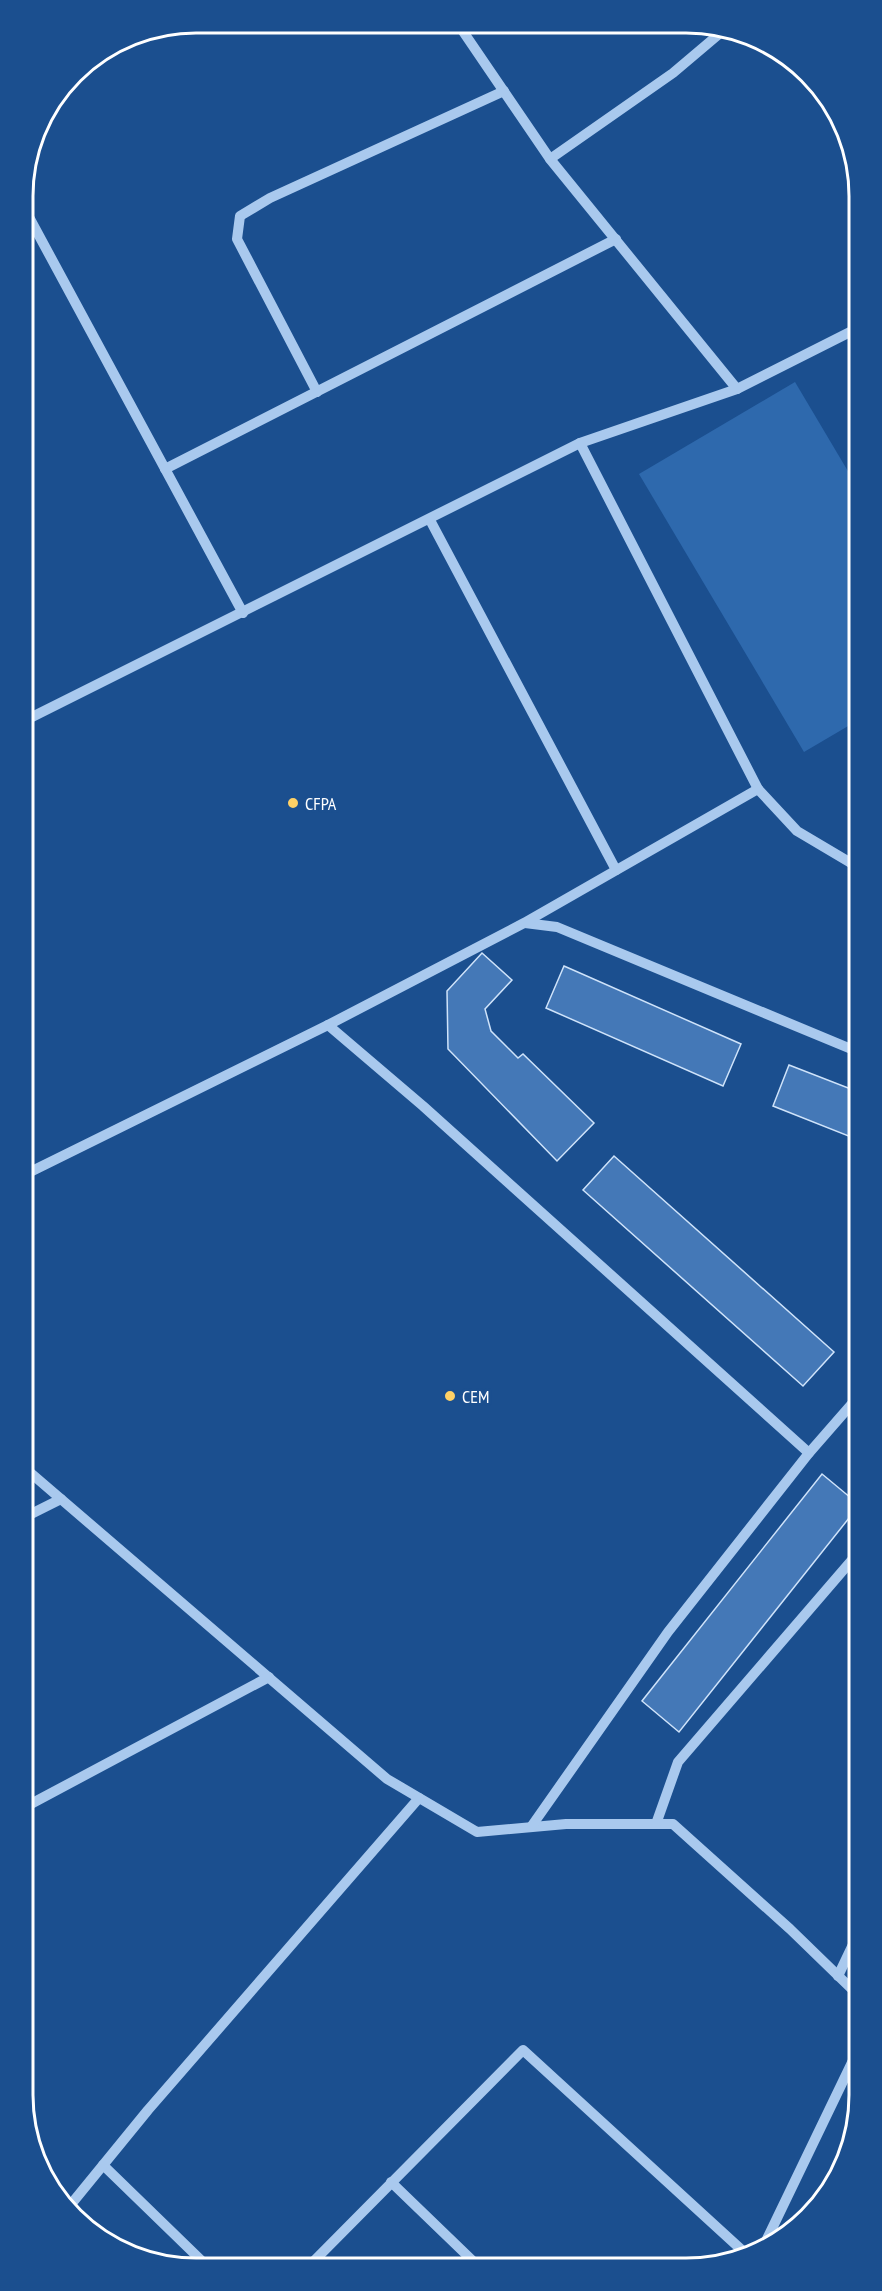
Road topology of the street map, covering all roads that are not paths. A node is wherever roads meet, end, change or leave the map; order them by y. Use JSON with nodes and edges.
{"nodes":[{"id":1,"x":464,"y":33,"type":"edge"},
{"id":2,"x":717,"y":36,"type":"edge"},
{"id":3,"x":504,"y":91,"type":"junction"},
{"id":4,"x":550,"y":159,"type":"junction"},
{"id":5,"x":33,"y":224,"type":"edge"},
{"id":6,"x":616,"y":239,"type":"junction"},
{"id":7,"x":849,"y":333,"type":"edge"},
{"id":8,"x":737,"y":389,"type":"junction"},
{"id":9,"x":317,"y":392,"type":"junction"},
{"id":10,"x":580,"y":443,"type":"junction"},
{"id":11,"x":165,"y":468,"type":"junction"},
{"id":12,"x":430,"y":520,"type":"junction"},
{"id":13,"x":243,"y":613,"type":"junction"},
{"id":14,"x":33,"y":717,"type":"edge"},
{"id":15,"x":758,"y":789,"type":"junction"},
{"id":16,"x":849,"y":862,"type":"edge"},
{"id":17,"x":616,"y":870,"type":"junction"},
{"id":18,"x":524,"y":923,"type":"junction"},
{"id":19,"x":328,"y":1025,"type":"junction"},
{"id":20,"x":849,"y":1048,"type":"edge"},
{"id":21,"x":33,"y":1171,"type":"edge"},
{"id":22,"x":849,"y":1407,"type":"edge"},
{"id":23,"x":808,"y":1454,"type":"junction"},
{"id":24,"x":33,"y":1475,"type":"edge"},
{"id":25,"x":61,"y":1499,"type":"junction"},
{"id":26,"x":33,"y":1513,"type":"edge"},
{"id":27,"x":849,"y":1563,"type":"edge"},
{"id":28,"x":269,"y":1677,"type":"junction"},
{"id":29,"x":418,"y":1797,"type":"junction"},
{"id":30,"x":33,"y":1803,"type":"edge"},
{"id":31,"x":656,"y":1824,"type":"junction"},
{"id":32,"x":531,"y":1827,"type":"junction"},
{"id":33,"x":849,"y":1953,"type":"edge"},
{"id":34,"x":838,"y":1976,"type":"junction"},
{"id":35,"x":849,"y":1986,"type":"edge"},
{"id":36,"x":849,"y":2069,"type":"edge"},
{"id":37,"x":104,"y":2165,"type":"junction"},
{"id":38,"x":391,"y":2182,"type":"junction"},
{"id":39,"x":74,"y":2201,"type":"edge"},
{"id":40,"x":769,"y":2234,"type":"edge"},
{"id":41,"x":740,"y":2248,"type":"edge"},
{"id":42,"x":199,"y":2258,"type":"edge"},
{"id":43,"x":317,"y":2258,"type":"edge"},
{"id":44,"x":470,"y":2258,"type":"edge"}],
"edges":[{"from":1,"to":3,"type":"street"},
{"from":2,"to":4,"type":"street"},
{"from":3,"to":4,"type":"street"},
{"from":3,"to":9,"type":"street"},
{"from":4,"to":6,"type":"street"},
{"from":5,"to":11,"type":"street"},
{"from":6,"to":8,"type":"street"},
{"from":6,"to":9,"type":"street"},
{"from":7,"to":8,"type":"street"},
{"from":8,"to":10,"type":"street"},
{"from":9,"to":11,"type":"street"},
{"from":10,"to":12,"type":"street"},
{"from":10,"to":15,"type":"street"},
{"from":11,"to":13,"type":"street"},
{"from":12,"to":13,"type":"street"},
{"from":12,"to":17,"type":"street"},
{"from":13,"to":14,"type":"street"},
{"from":15,"to":16,"type":"street"},
{"from":15,"to":17,"type":"street"},
{"from":17,"to":18,"type":"street"},
{"from":18,"to":19,"type":"street"},
{"from":18,"to":20,"type":"street"},
{"from":19,"to":21,"type":"street"},
{"from":19,"to":23,"type":"street"},
{"from":22,"to":23,"type":"street"},
{"from":23,"to":32,"type":"street"},
{"from":24,"to":25,"type":"street"},
{"from":25,"to":26,"type":"street"},
{"from":25,"to":28,"type":"street"},
{"from":27,"to":31,"type":"street"},
{"from":28,"to":29,"type":"street"},
{"from":28,"to":30,"type":"street"},
{"from":29,"to":32,"type":"street"},
{"from":29,"to":37,"type":"street"},
{"from":31,"to":32,"type":"street"},
{"from":31,"to":34,"type":"street"},
{"from":33,"to":34,"type":"street"},
{"from":34,"to":35,"type":"street"},
{"from":36,"to":40,"type":"street"},
{"from":37,"to":39,"type":"street"},
{"from":37,"to":42,"type":"street"},
{"from":38,"to":41,"type":"street"},
{"from":38,"to":43,"type":"street"},
{"from":38,"to":44,"type":"street"}]}
